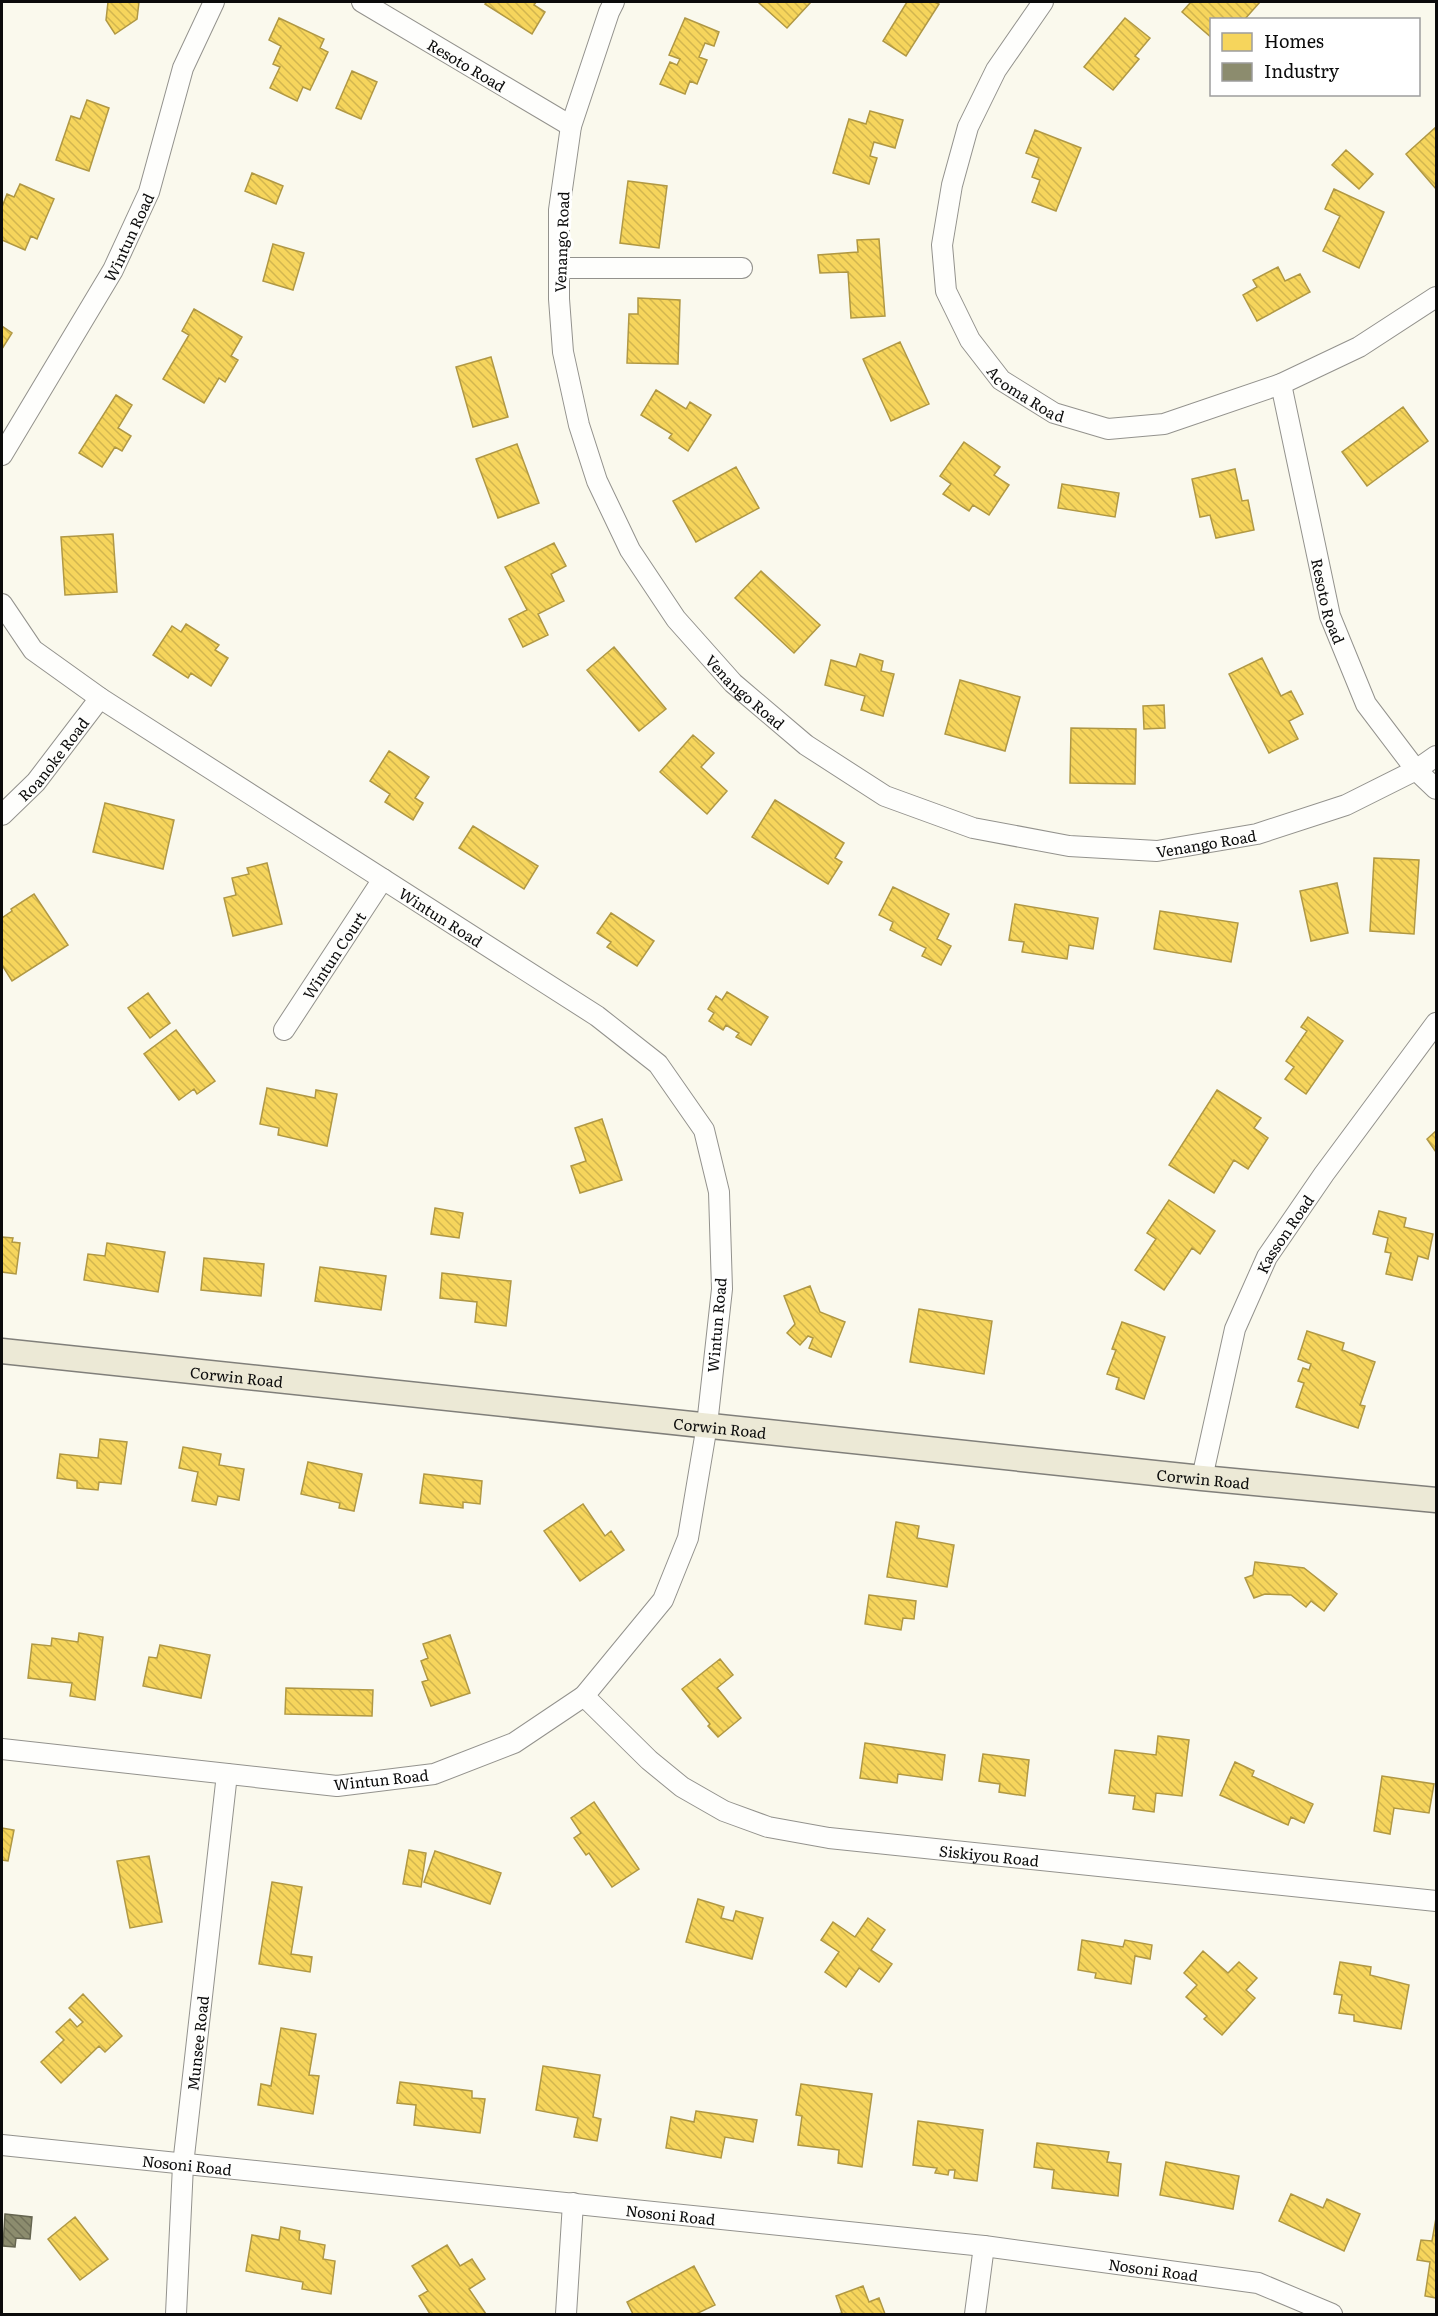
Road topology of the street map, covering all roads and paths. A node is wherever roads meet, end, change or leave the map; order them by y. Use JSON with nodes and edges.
{"nodes":[{"id":1,"x":214,"y":2,"type":"edge"},
{"id":2,"x":362,"y":2,"type":"edge"},
{"id":3,"x":615,"y":2,"type":"edge"},
{"id":4,"x":1040,"y":2,"type":"edge"},
{"id":5,"x":571,"y":126,"type":"junction"},
{"id":6,"x":559,"y":268,"type":"junction"},
{"id":7,"x":742,"y":268,"type":"dead end"},
{"id":8,"x":1437,"y":297,"type":"edge"},
{"id":9,"x":1281,"y":384,"type":"junction"},
{"id":10,"x":2,"y":455,"type":"edge"},
{"id":11,"x":2,"y":604,"type":"edge"},
{"id":12,"x":100,"y":698,"type":"junction"},
{"id":13,"x":1437,"y":756,"type":"edge"},
{"id":14,"x":1416,"y":770,"type":"junction"},
{"id":15,"x":1437,"y":789,"type":"edge"},
{"id":16,"x":2,"y":815,"type":"edge"},
{"id":17,"x":383,"y":879,"type":"junction"},
{"id":18,"x":1437,"y":1023,"type":"edge"},
{"id":19,"x":284,"y":1030,"type":"dead end"},
{"id":20,"x":2,"y":1350,"type":"edge"},
{"id":21,"x":707,"y":1425,"type":"junction"},
{"id":22,"x":1202,"y":1478,"type":"junction"},
{"id":23,"x":1437,"y":1500,"type":"edge"},
{"id":24,"x":584,"y":1695,"type":"junction"},
{"id":25,"x":2,"y":1749,"type":"edge"},
{"id":26,"x":227,"y":1774,"type":"junction"},
{"id":27,"x":1437,"y":1901,"type":"edge"},
{"id":28,"x":2,"y":2145,"type":"edge"},
{"id":29,"x":183,"y":2165,"type":"junction"},
{"id":30,"x":573,"y":2203,"type":"junction"},
{"id":31,"x":984,"y":2246,"type":"junction"},
{"id":32,"x":176,"y":2314,"type":"edge"},
{"id":33,"x":566,"y":2314,"type":"edge"},
{"id":34,"x":975,"y":2314,"type":"edge"},
{"id":35,"x":1332,"y":2314,"type":"edge"}],
"edges":[{"from":1,"to":10,"type":"street","name":"Wintun Road"},
{"from":2,"to":5,"type":"street","name":"Resoto Road"},
{"from":3,"to":5,"type":"street","name":"Venango Road"},
{"from":4,"to":9,"type":"street","name":"Acoma Road"},
{"from":5,"to":6,"type":"street","name":"Venango Road"},
{"from":6,"to":7,"type":"street"},
{"from":6,"to":14,"type":"street","name":"Venango Road"},
{"from":8,"to":9,"type":"street","name":"Acoma Road"},
{"from":9,"to":14,"type":"street","name":"Resoto Road"},
{"from":11,"to":12,"type":"street","name":"Wintun Road"},
{"from":12,"to":16,"type":"street","name":"Roanoke Road"},
{"from":12,"to":17,"type":"street","name":"Wintun Road"},
{"from":13,"to":14,"type":"street","name":"Venango Road"},
{"from":14,"to":15,"type":"street","name":"Resoto Road"},
{"from":17,"to":19,"type":"street","name":"Wintun Court"},
{"from":17,"to":21,"type":"street","name":"Wintun Road"},
{"from":18,"to":22,"type":"street","name":"Kasson Road"},
{"from":20,"to":21,"type":"main road","name":"Corwin Road"},
{"from":21,"to":22,"type":"main road","name":"Corwin Road"},
{"from":21,"to":24,"type":"street","name":"Wintun Road"},
{"from":22,"to":23,"type":"main road","name":"Corwin Road"},
{"from":24,"to":26,"type":"street","name":"Wintun Road"},
{"from":24,"to":27,"type":"street","name":"Siskiyou Road"},
{"from":25,"to":26,"type":"street","name":"Wintun Road"},
{"from":26,"to":29,"type":"street","name":"Munsee Road"},
{"from":28,"to":29,"type":"street","name":"Nosoni Road"},
{"from":29,"to":30,"type":"street","name":"Nosoni Road"},
{"from":29,"to":32,"type":"street","name":"Munsee Road"},
{"from":30,"to":31,"type":"street","name":"Nosoni Road"},
{"from":30,"to":33,"type":"street"},
{"from":31,"to":34,"type":"street"},
{"from":31,"to":35,"type":"street","name":"Nosoni Road"}]}
